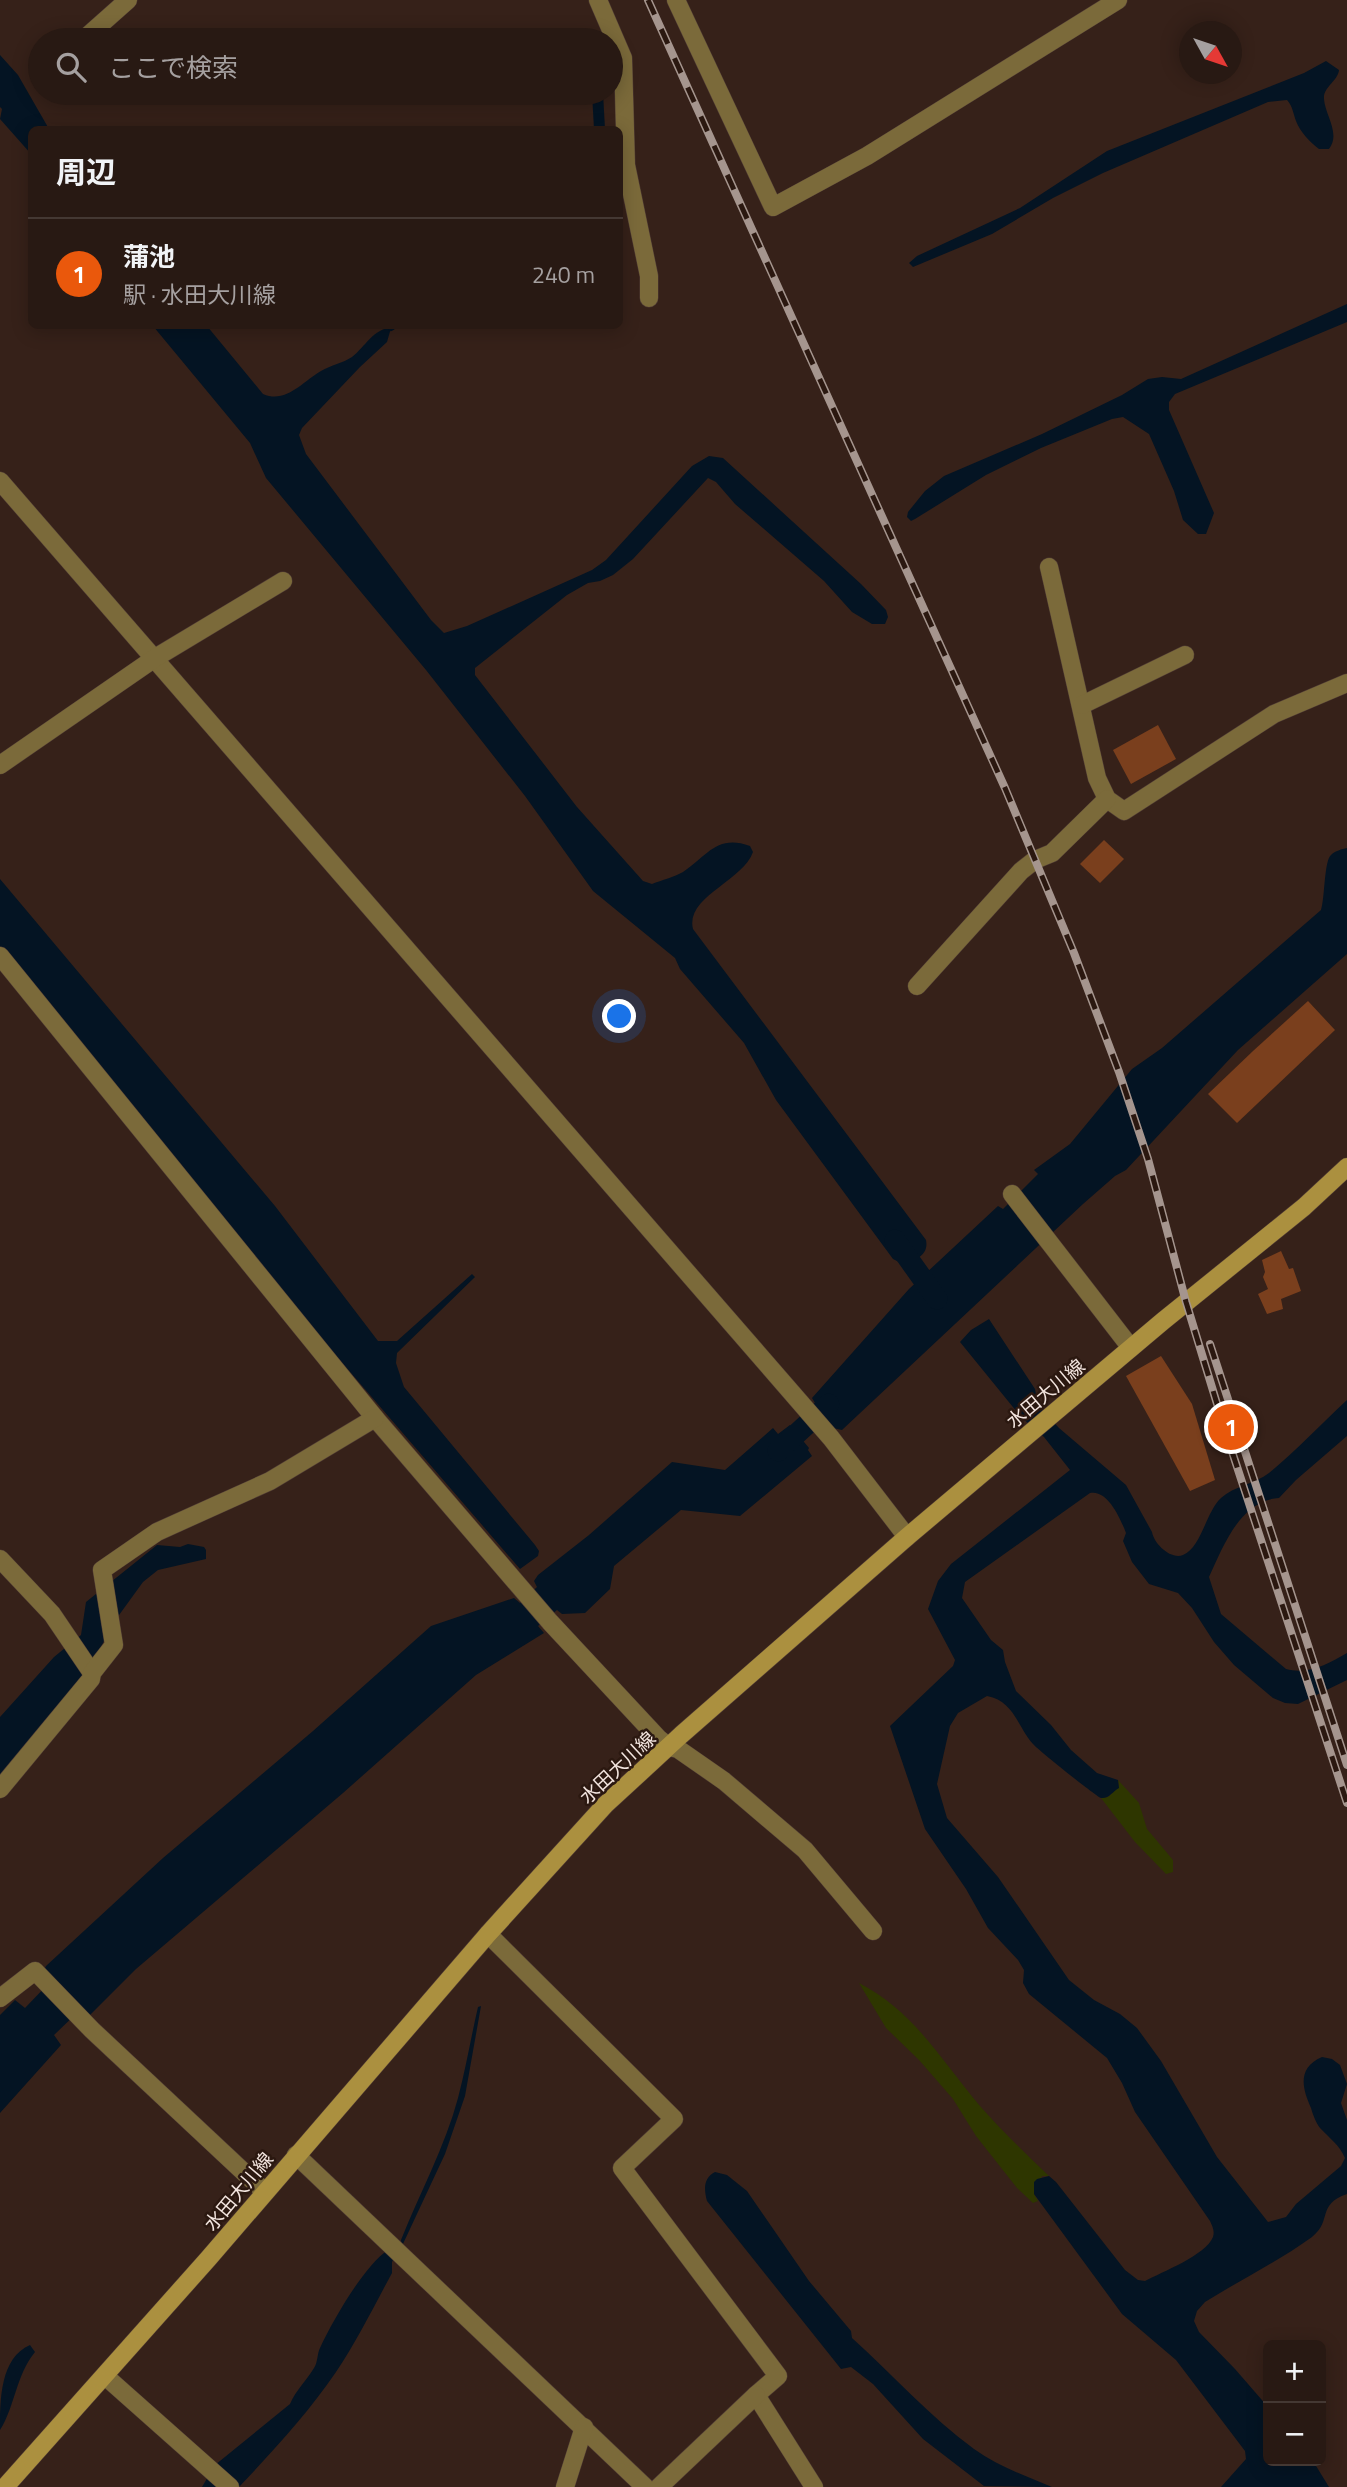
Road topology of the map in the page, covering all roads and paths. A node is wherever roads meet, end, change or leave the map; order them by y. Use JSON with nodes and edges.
{"nodes":[{"id":1,"x":128,"y":0,"type":"edge"},
{"id":2,"x":598,"y":0,"type":"edge"},
{"id":3,"x":676,"y":0,"type":"edge"},
{"id":4,"x":1118,"y":0,"type":"edge"},
{"id":5,"x":96,"y":28,"type":"edge"},
{"id":6,"x":610,"y":28,"type":"edge"},
{"id":7,"x":623,"y":58,"type":"edge"},
{"id":8,"x":649,"y":298,"type":"dead end"},
{"id":9,"x":0,"y":481,"type":"edge"},
{"id":10,"x":1049,"y":567,"type":"dead end"},
{"id":11,"x":283,"y":581,"type":"dead end"},
{"id":12,"x":1185,"y":655,"type":"dead end"},
{"id":13,"x":155,"y":658,"type":"junction"},
{"id":14,"x":1347,"y":682,"type":"edge"},
{"id":15,"x":1082,"y":705,"type":"junction"},
{"id":16,"x":0,"y":765,"type":"edge"},
{"id":17,"x":1107,"y":800,"type":"junction"},
{"id":18,"x":0,"y":956,"type":"edge"},
{"id":19,"x":917,"y":986,"type":"dead end"},
{"id":20,"x":1347,"y":1167,"type":"edge"},
{"id":21,"x":1012,"y":1194,"type":"dead end"},
{"id":22,"x":1131,"y":1348,"type":"junction"},
{"id":23,"x":375,"y":1418,"type":"junction"},
{"id":24,"x":907,"y":1537,"type":"junction"},
{"id":25,"x":0,"y":1559,"type":"edge"},
{"id":26,"x":92,"y":1673,"type":"junction"},
{"id":27,"x":669,"y":1747,"type":"junction"},
{"id":28,"x":0,"y":1790,"type":"edge"},
{"id":29,"x":873,"y":1931,"type":"dead end"},
{"id":30,"x":488,"y":1934,"type":"junction"},
{"id":31,"x":0,"y":1998,"type":"edge"},
{"id":32,"x":296,"y":2155,"type":"junction"},
{"id":33,"x":265,"y":2192,"type":"junction"},
{"id":34,"x":105,"y":2376,"type":"junction"},
{"id":35,"x":756,"y":2395,"type":"junction"},
{"id":36,"x":584,"y":2427,"type":"junction"},
{"id":37,"x":5,"y":2487,"type":"edge"},
{"id":38,"x":230,"y":2487,"type":"edge"},
{"id":39,"x":565,"y":2487,"type":"edge"},
{"id":40,"x":645,"y":2487,"type":"edge"},
{"id":41,"x":659,"y":2487,"type":"edge"},
{"id":42,"x":814,"y":2487,"type":"edge"}],
"edges":[{"from":1,"to":5,"type":"street"},
{"from":2,"to":6,"type":"street"},
{"from":3,"to":4,"type":"street"},
{"from":7,"to":8,"type":"street"},
{"from":9,"to":13,"type":"street"},
{"from":10,"to":15,"type":"street"},
{"from":11,"to":13,"type":"street"},
{"from":12,"to":15,"type":"street"},
{"from":13,"to":16,"type":"street"},
{"from":13,"to":24,"type":"street"},
{"from":14,"to":17,"type":"street"},
{"from":15,"to":17,"type":"street"},
{"from":17,"to":19,"type":"street"},
{"from":18,"to":23,"type":"street"},
{"from":20,"to":22,"type":"main road","name":"水田大川線"},
{"from":21,"to":22,"type":"street"},
{"from":22,"to":24,"type":"main road","name":"水田大川線"},
{"from":23,"to":26,"type":"street"},
{"from":23,"to":27,"type":"street"},
{"from":24,"to":27,"type":"main road","name":"水田大川線"},
{"from":25,"to":26,"type":"street"},
{"from":26,"to":28,"type":"street"},
{"from":27,"to":29,"type":"street"},
{"from":27,"to":30,"type":"main road","name":"水田大川線"},
{"from":30,"to":32,"type":"main road","name":"水田大川線"},
{"from":30,"to":35,"type":"street"},
{"from":31,"to":33,"type":"street"},
{"from":32,"to":33,"type":"main road","name":"水田大川線"},
{"from":32,"to":36,"type":"street"},
{"from":33,"to":34,"type":"main road","name":"水田大川線"},
{"from":34,"to":37,"type":"main road","name":"水田大川線"},
{"from":34,"to":38,"type":"street"},
{"from":35,"to":41,"type":"street"},
{"from":35,"to":42,"type":"street"},
{"from":36,"to":39,"type":"street"},
{"from":36,"to":40,"type":"street"}]}
